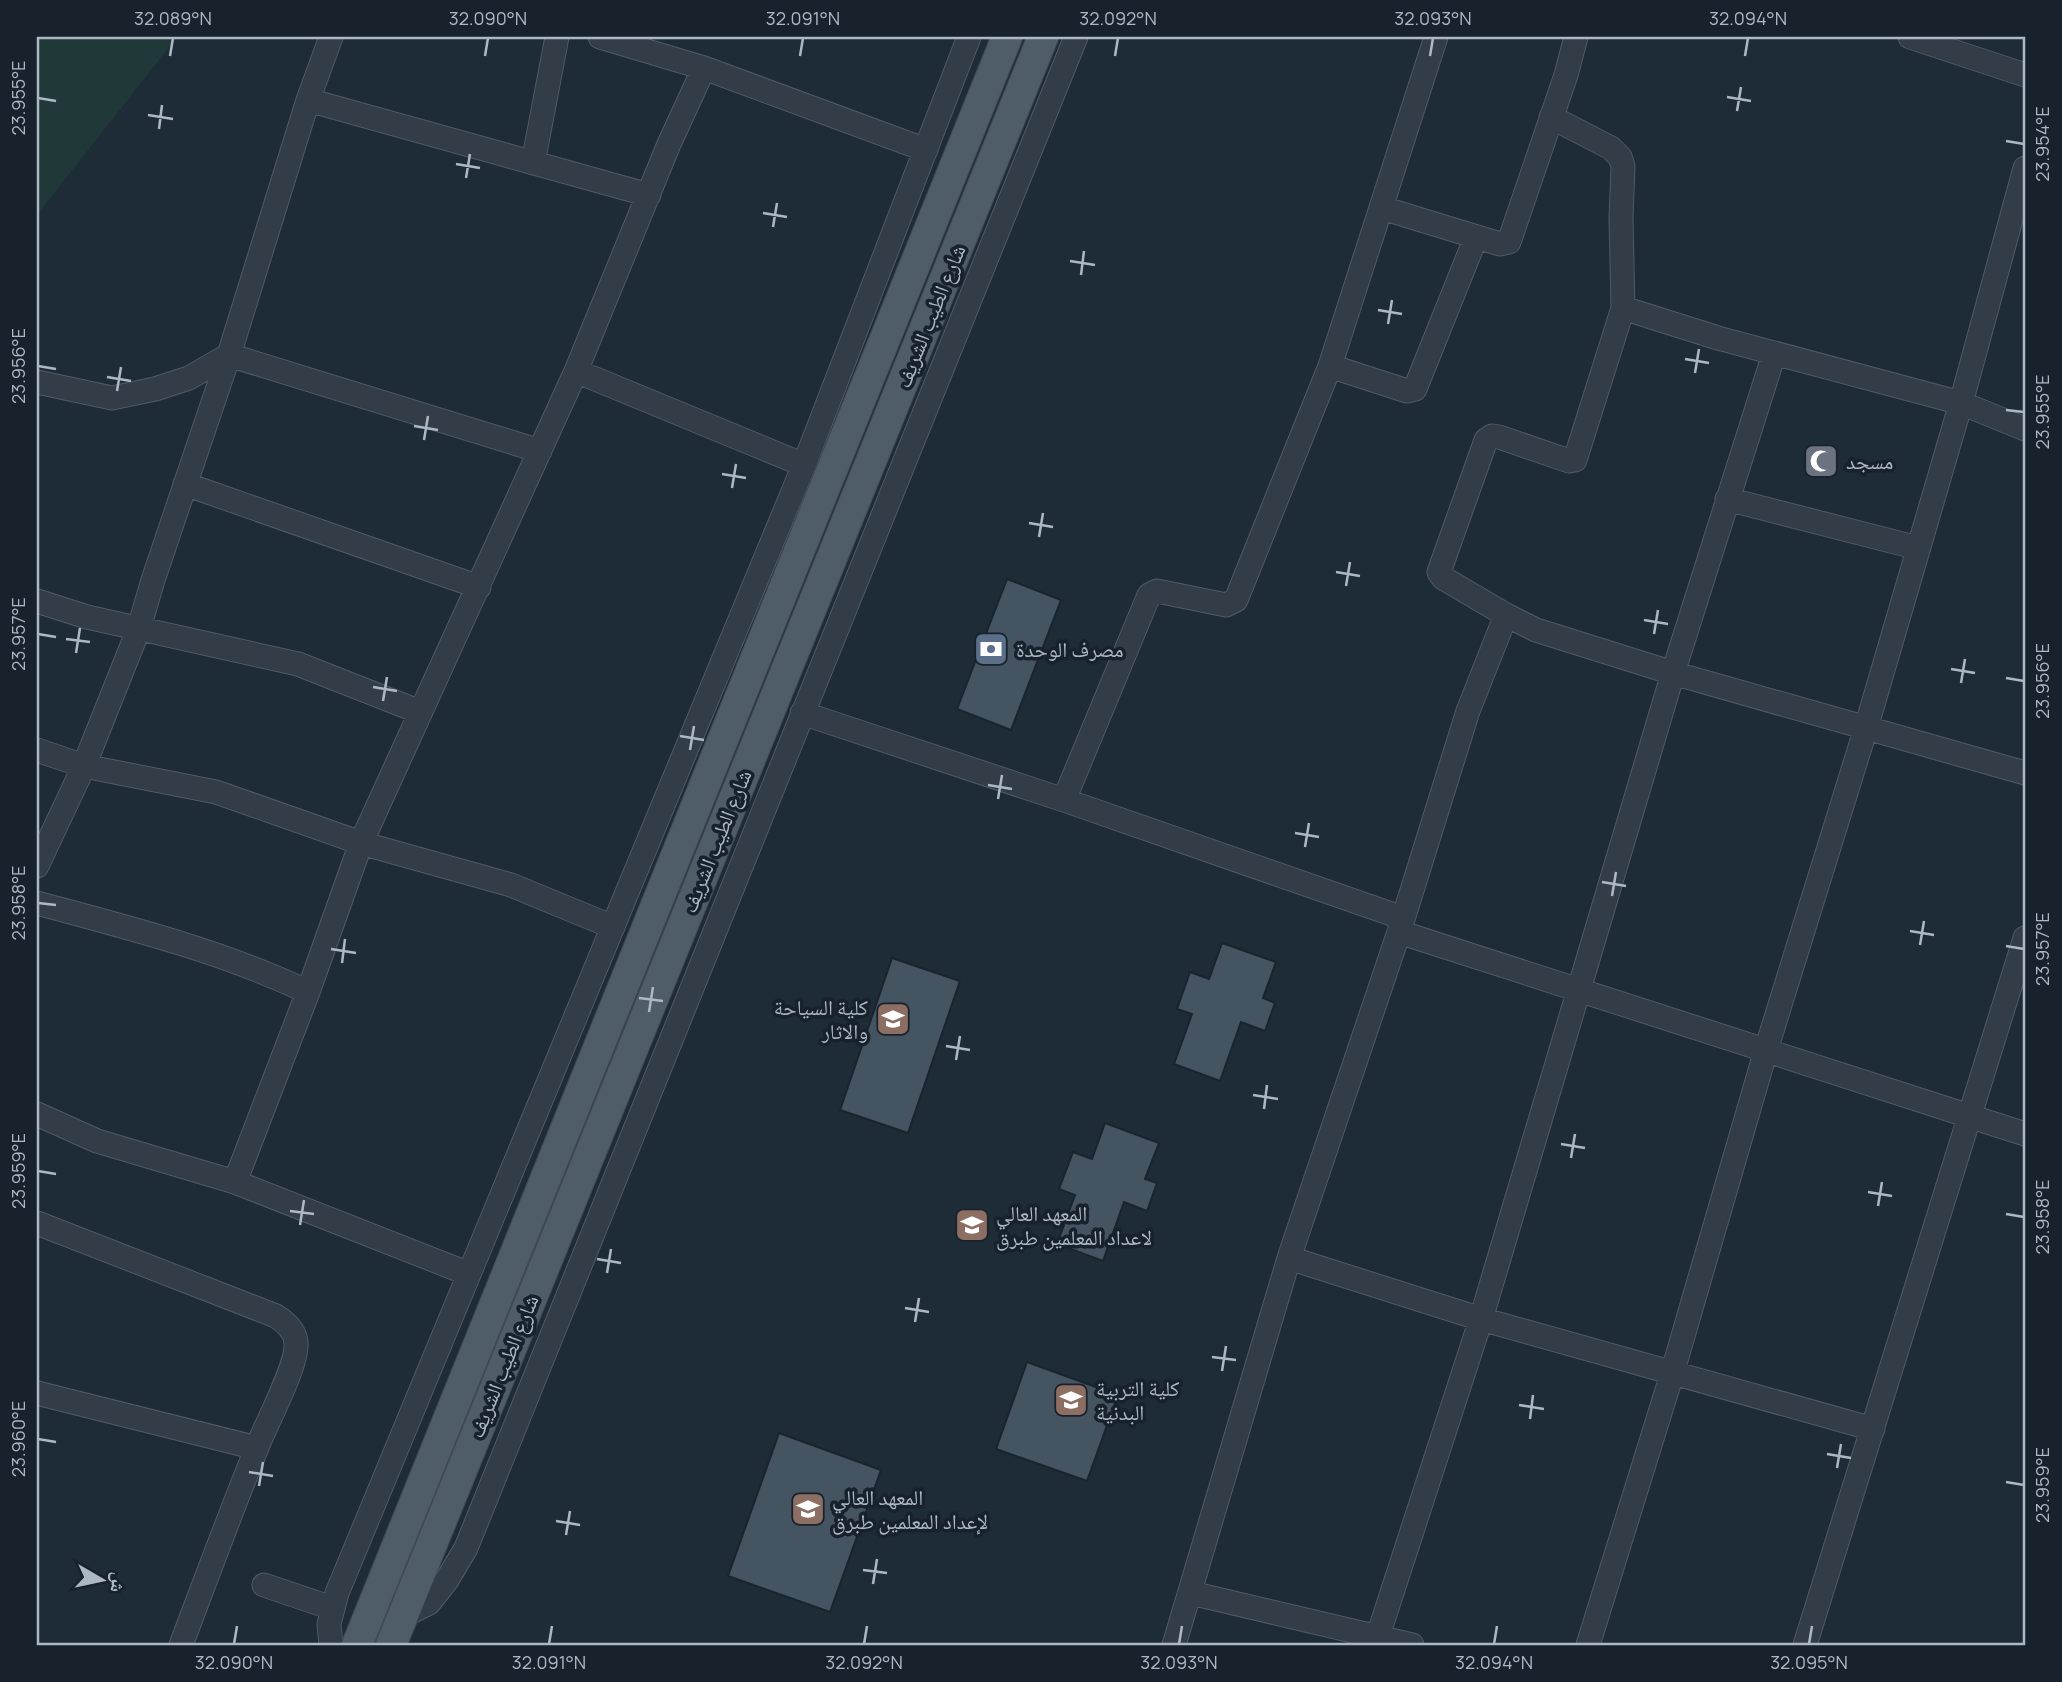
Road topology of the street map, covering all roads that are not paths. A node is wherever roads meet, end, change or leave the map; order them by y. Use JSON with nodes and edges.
{"nodes":[{"id":1,"x":331,"y":37,"type":"edge"},
{"id":2,"x":557,"y":37,"type":"edge"},
{"id":3,"x":600,"y":37,"type":"edge"},
{"id":4,"x":969,"y":37,"type":"edge"},
{"id":5,"x":1007,"y":37,"type":"edge"},
{"id":6,"x":1043,"y":37,"type":"edge"},
{"id":7,"x":1076,"y":37,"type":"edge"},
{"id":8,"x":1436,"y":37,"type":"edge"},
{"id":9,"x":1576,"y":37,"type":"edge"},
{"id":10,"x":1910,"y":37,"type":"edge"},
{"id":11,"x":704,"y":68,"type":"junction"},
{"id":12,"x":2025,"y":75,"type":"edge"},
{"id":13,"x":308,"y":100,"type":"junction"},
{"id":14,"x":1551,"y":117,"type":"junction"},
{"id":15,"x":926,"y":150,"type":"junction"},
{"id":16,"x":533,"y":163,"type":"junction"},
{"id":17,"x":2025,"y":168,"type":"edge"},
{"id":18,"x":649,"y":195,"type":"junction"},
{"id":19,"x":1382,"y":208,"type":"junction"},
{"id":20,"x":1476,"y":237,"type":"junction"},
{"id":21,"x":1623,"y":309,"type":"junction"},
{"id":22,"x":1774,"y":354,"type":"junction"},
{"id":23,"x":229,"y":355,"type":"junction"},
{"id":24,"x":1330,"y":366,"type":"junction"},
{"id":25,"x":576,"y":372,"type":"junction"},
{"id":26,"x":37,"y":382,"type":"edge"},
{"id":27,"x":1961,"y":403,"type":"junction"},
{"id":28,"x":2025,"y":429,"type":"edge"},
{"id":29,"x":540,"y":451,"type":"junction"},
{"id":30,"x":804,"y":466,"type":"junction"},
{"id":31,"x":185,"y":484,"type":"junction"},
{"id":32,"x":1727,"y":499,"type":"junction"},
{"id":33,"x":1918,"y":548,"type":"junction"},
{"id":34,"x":479,"y":587,"type":"junction"},
{"id":35,"x":37,"y":601,"type":"edge"},
{"id":36,"x":1506,"y":615,"type":"junction"},
{"id":37,"x":139,"y":628,"type":"junction"},
{"id":38,"x":1673,"y":673,"type":"junction"},
{"id":39,"x":420,"y":712,"type":"junction"},
{"id":40,"x":802,"y":713,"type":"junction"},
{"id":41,"x":1866,"y":728,"type":"junction"},
{"id":42,"x":37,"y":750,"type":"edge"},
{"id":43,"x":85,"y":766,"type":"junction"},
{"id":44,"x":2025,"y":773,"type":"edge"},
{"id":45,"x":1064,"y":800,"type":"junction"},
{"id":46,"x":362,"y":843,"type":"junction"},
{"id":47,"x":37,"y":866,"type":"edge"},
{"id":48,"x":37,"y":903,"type":"edge"},
{"id":49,"x":1401,"y":925,"type":"junction"},
{"id":50,"x":614,"y":927,"type":"junction"},
{"id":51,"x":2025,"y":938,"type":"edge"},
{"id":52,"x":1579,"y":989,"type":"junction"},
{"id":53,"x":308,"y":992,"type":"junction"},
{"id":54,"x":1766,"y":1050,"type":"junction"},
{"id":55,"x":37,"y":1114,"type":"edge"},
{"id":56,"x":1970,"y":1116,"type":"junction"},
{"id":57,"x":2025,"y":1134,"type":"edge"},
{"id":58,"x":235,"y":1182,"type":"junction"},
{"id":59,"x":37,"y":1223,"type":"edge"},
{"id":60,"x":1289,"y":1258,"type":"junction"},
{"id":61,"x":469,"y":1274,"type":"junction"},
{"id":62,"x":1481,"y":1319,"type":"junction"},
{"id":63,"x":1672,"y":1374,"type":"junction"},
{"id":64,"x":37,"y":1393,"type":"edge"},
{"id":65,"x":1873,"y":1429,"type":"junction"},
{"id":66,"x":257,"y":1448,"type":"junction"},
{"id":67,"x":264,"y":1585,"type":"dead end"},
{"id":68,"x":1191,"y":1593,"type":"junction"},
{"id":69,"x":332,"y":1608,"type":"junction"},
{"id":70,"x":403,"y":1616,"type":"junction"},
{"id":71,"x":1376,"y":1641,"type":"edge"},
{"id":72,"x":181,"y":1645,"type":"edge"},
{"id":73,"x":331,"y":1645,"type":"edge"},
{"id":74,"x":357,"y":1645,"type":"edge"},
{"id":75,"x":391,"y":1645,"type":"edge"},
{"id":76,"x":1174,"y":1645,"type":"edge"},
{"id":77,"x":1412,"y":1645,"type":"edge"},
{"id":78,"x":1588,"y":1645,"type":"edge"},
{"id":79,"x":1805,"y":1645,"type":"edge"}],
"edges":[{"from":1,"to":13,"type":"street"},
{"from":2,"to":16,"type":"street"},
{"from":3,"to":11,"type":"street"},
{"from":4,"to":15,"type":"street"},
{"from":5,"to":74,"type":"main road","name":"شارع الطيب الشريف"},
{"from":6,"to":70,"type":"main road","name":"شارع الطيب الشريف"},
{"from":7,"to":40,"type":"street"},
{"from":8,"to":19,"type":"street"},
{"from":9,"to":14,"type":"street"},
{"from":10,"to":12,"type":"street"},
{"from":11,"to":15,"type":"street"},
{"from":11,"to":18,"type":"street"},
{"from":13,"to":16,"type":"street"},
{"from":13,"to":23,"type":"street"},
{"from":14,"to":20,"type":"street"},
{"from":14,"to":21,"type":"street"},
{"from":15,"to":30,"type":"street"},
{"from":16,"to":18,"type":"street"},
{"from":17,"to":27,"type":"street"},
{"from":18,"to":25,"type":"street"},
{"from":19,"to":20,"type":"street"},
{"from":19,"to":24,"type":"street"},
{"from":20,"to":24,"type":"street"},
{"from":21,"to":22,"type":"street"},
{"from":21,"to":36,"type":"street"},
{"from":22,"to":27,"type":"street"},
{"from":22,"to":32,"type":"street"},
{"from":23,"to":26,"type":"street"},
{"from":23,"to":29,"type":"street"},
{"from":23,"to":31,"type":"street"},
{"from":24,"to":45,"type":"street"},
{"from":25,"to":29,"type":"street"},
{"from":25,"to":30,"type":"street"},
{"from":27,"to":28,"type":"street"},
{"from":27,"to":33,"type":"street"},
{"from":29,"to":34,"type":"street"},
{"from":30,"to":50,"type":"street"},
{"from":31,"to":34,"type":"street"},
{"from":31,"to":37,"type":"street"},
{"from":32,"to":33,"type":"street"},
{"from":32,"to":38,"type":"street"},
{"from":33,"to":41,"type":"street"},
{"from":34,"to":39,"type":"street"},
{"from":35,"to":37,"type":"street"},
{"from":36,"to":38,"type":"street"},
{"from":36,"to":49,"type":"street"},
{"from":37,"to":39,"type":"street"},
{"from":37,"to":43,"type":"street"},
{"from":38,"to":41,"type":"street"},
{"from":38,"to":52,"type":"street"},
{"from":39,"to":46,"type":"street"},
{"from":40,"to":45,"type":"street"},
{"from":40,"to":70,"type":"street"},
{"from":41,"to":44,"type":"street"},
{"from":41,"to":54,"type":"street"},
{"from":42,"to":43,"type":"street"},
{"from":43,"to":46,"type":"street"},
{"from":43,"to":47,"type":"street"},
{"from":45,"to":49,"type":"street"},
{"from":46,"to":50,"type":"street"},
{"from":46,"to":53,"type":"street"},
{"from":48,"to":53,"type":"street"},
{"from":49,"to":52,"type":"street"},
{"from":49,"to":60,"type":"street"},
{"from":50,"to":61,"type":"street"},
{"from":51,"to":56,"type":"street"},
{"from":52,"to":54,"type":"street"},
{"from":52,"to":62,"type":"street"},
{"from":53,"to":58,"type":"street"},
{"from":54,"to":56,"type":"street"},
{"from":54,"to":63,"type":"street"},
{"from":55,"to":58,"type":"street"},
{"from":56,"to":57,"type":"street"},
{"from":56,"to":65,"type":"street"},
{"from":58,"to":61,"type":"street"},
{"from":59,"to":66,"type":"street"},
{"from":60,"to":62,"type":"street"},
{"from":60,"to":68,"type":"street"},
{"from":61,"to":69,"type":"street"},
{"from":62,"to":63,"type":"street"},
{"from":62,"to":71,"type":"street"},
{"from":63,"to":65,"type":"street"},
{"from":63,"to":78,"type":"street"},
{"from":64,"to":66,"type":"street"},
{"from":65,"to":79,"type":"street"},
{"from":66,"to":72,"type":"street"},
{"from":67,"to":69,"type":"street"},
{"from":68,"to":71,"type":"street"},
{"from":68,"to":76,"type":"street"},
{"from":69,"to":73,"type":"street"},
{"from":70,"to":75,"type":"main road","name":"شارع الطيب الشريف"},
{"from":71,"to":77,"type":"street"}]}
